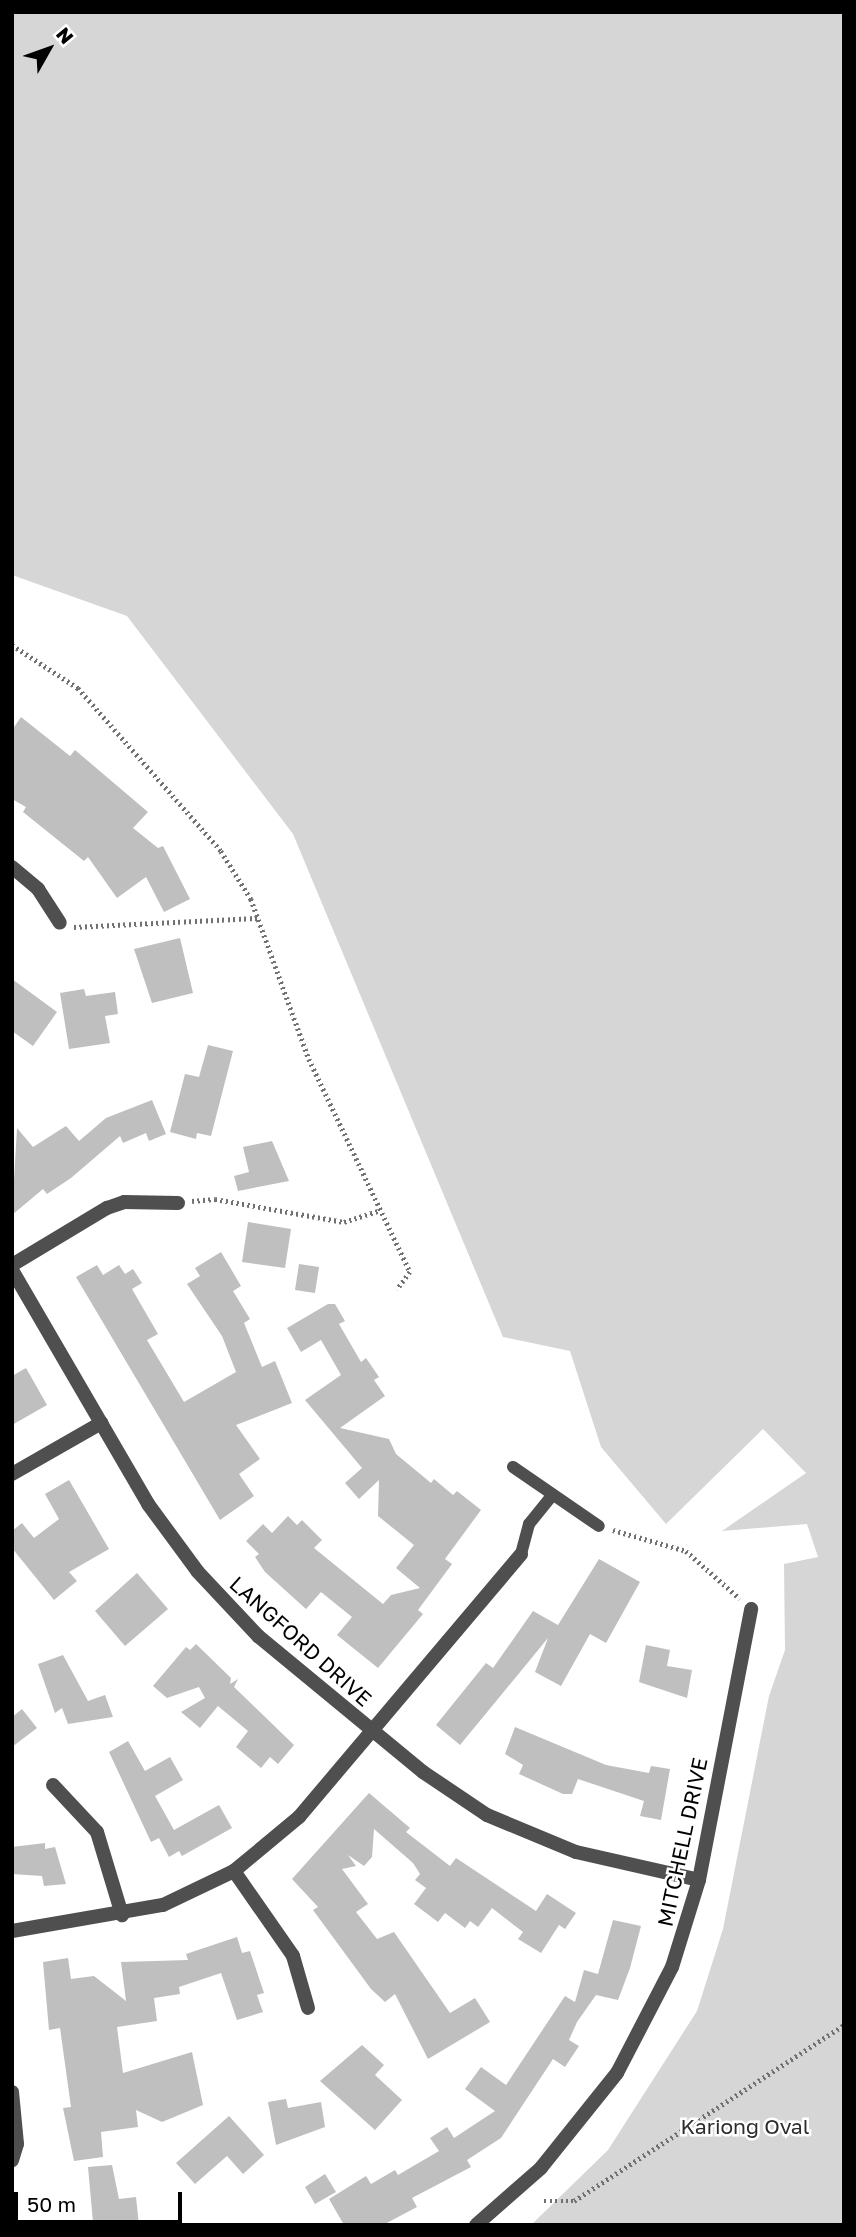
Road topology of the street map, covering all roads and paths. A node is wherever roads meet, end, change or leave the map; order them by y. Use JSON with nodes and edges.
{"nodes":[{"id":1,"x":12,"y":645,"type":"edge"},
{"id":2,"x":12,"y":867,"type":"edge"},
{"id":3,"x":258,"y":918,"type":"junction"},
{"id":4,"x":60,"y":923,"type":"joint"},
{"id":5,"x":178,"y":1203,"type":"joint"},
{"id":6,"x":378,"y":1211,"type":"junction"},
{"id":7,"x":12,"y":1268,"type":"edge"},
{"id":8,"x":397,"y":1290,"type":"dead end"},
{"id":9,"x":101,"y":1423,"type":"junction"},
{"id":10,"x":513,"y":1467,"type":"dead end"},
{"id":11,"x":12,"y":1474,"type":"edge"},
{"id":12,"x":552,"y":1496,"type":"junction"},
{"id":13,"x":599,"y":1526,"type":"joint"},
{"id":14,"x":520,"y":1554,"type":"joint"},
{"id":15,"x":751,"y":1609,"type":"joint"},
{"id":16,"x":371,"y":1731,"type":"junction"},
{"id":17,"x":53,"y":1785,"type":"dead end"},
{"id":18,"x":234,"y":1871,"type":"junction"},
{"id":19,"x":699,"y":1880,"type":"junction"},
{"id":20,"x":122,"y":1915,"type":"junction"},
{"id":21,"x":12,"y":1931,"type":"edge"},
{"id":22,"x":308,"y":2008,"type":"dead end"},
{"id":23,"x":844,"y":2025,"type":"edge"},
{"id":24,"x":12,"y":2092,"type":"edge"},
{"id":25,"x":12,"y":2160,"type":"edge"},
{"id":26,"x":544,"y":2200,"type":"dead end"},
{"id":27,"x":476,"y":2225,"type":"edge"}],
"edges":[{"from":1,"to":3,"type":"path"},
{"from":2,"to":4,"type":"street"},
{"from":3,"to":4,"type":"path"},
{"from":3,"to":6,"type":"path"},
{"from":5,"to":6,"type":"path"},
{"from":5,"to":7,"type":"street"},
{"from":6,"to":8,"type":"path"},
{"from":7,"to":9,"type":"street","name":"LANGFORD DRIVE"},
{"from":9,"to":11,"type":"street"},
{"from":9,"to":16,"type":"street","name":"LANGFORD DRIVE"},
{"from":10,"to":12,"type":"lane"},
{"from":12,"to":13,"type":"lane"},
{"from":12,"to":14,"type":"lane"},
{"from":13,"to":15,"type":"path"},
{"from":14,"to":16,"type":"street"},
{"from":15,"to":19,"type":"street","name":"MITCHELL DRIVE"},
{"from":16,"to":18,"type":"street"},
{"from":16,"to":19,"type":"street","name":"LANGFORD DRIVE"},
{"from":17,"to":20,"type":"street"},
{"from":18,"to":20,"type":"street"},
{"from":18,"to":22,"type":"street"},
{"from":19,"to":27,"type":"street","name":"MITCHELL DRIVE"},
{"from":20,"to":21,"type":"street"},
{"from":23,"to":26,"type":"path"},
{"from":24,"to":25,"type":"street"}]}
